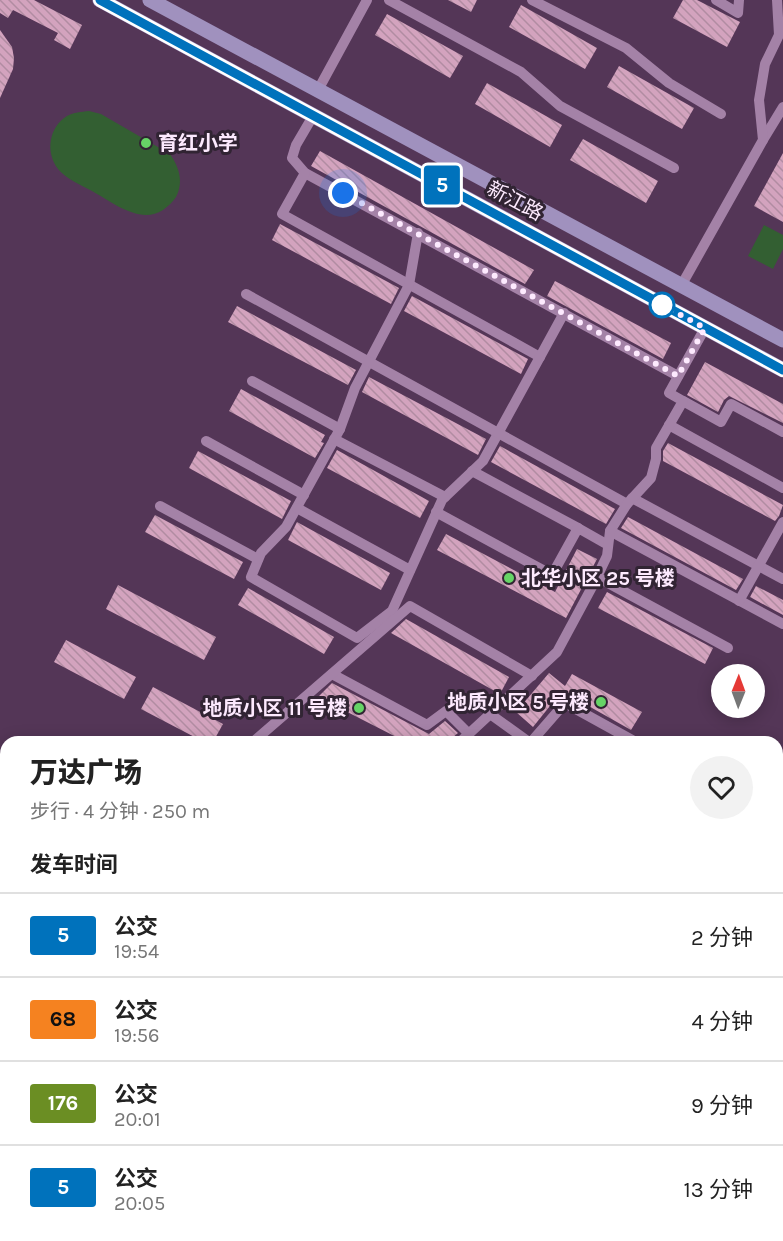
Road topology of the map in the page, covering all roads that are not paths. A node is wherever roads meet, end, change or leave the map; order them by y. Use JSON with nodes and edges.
{"nodes":[{"id":1,"x":100,"y":0,"type":"edge"},
{"id":2,"x":150,"y":0,"type":"edge"},
{"id":3,"x":367,"y":0,"type":"edge"},
{"id":4,"x":389,"y":0,"type":"edge"},
{"id":5,"x":532,"y":0,"type":"edge"},
{"id":6,"x":716,"y":0,"type":"edge"},
{"id":7,"x":739,"y":0,"type":"edge"},
{"id":8,"x":777,"y":0,"type":"edge"},
{"id":9,"x":318,"y":90,"type":"junction"},
{"id":10,"x":783,"y":107,"type":"edge"},
{"id":11,"x":721,"y":114,"type":"dead end"},
{"id":12,"x":313,"y":116,"type":"junction"},
{"id":13,"x":763,"y":140,"type":"junction"},
{"id":14,"x":674,"y":168,"type":"dead end"},
{"id":15,"x":305,"y":172,"type":"junction"},
{"id":16,"x":418,"y":233,"type":"junction"},
{"id":17,"x":409,"y":285,"type":"junction"},
{"id":18,"x":681,"y":286,"type":"junction"},
{"id":19,"x":246,"y":294,"type":"dead end"},
{"id":20,"x":564,"y":313,"type":"junction"},
{"id":21,"x":705,"y":328,"type":"junction"},
{"id":22,"x":783,"y":340,"type":"edge"},
{"id":23,"x":540,"y":357,"type":"junction"},
{"id":24,"x":368,"y":362,"type":"junction"},
{"id":25,"x":783,"y":370,"type":"edge"},
{"id":26,"x":678,"y":376,"type":"junction"},
{"id":27,"x":252,"y":381,"type":"dead end"},
{"id":28,"x":683,"y":401,"type":"junction"},
{"id":29,"x":669,"y":425,"type":"junction"},
{"id":30,"x":783,"y":432,"type":"edge"},
{"id":31,"x":498,"y":433,"type":"junction"},
{"id":32,"x":337,"y":434,"type":"junction"},
{"id":33,"x":206,"y":441,"type":"dead end"},
{"id":34,"x":472,"y":471,"type":"junction"},
{"id":35,"x":783,"y":488,"type":"edge"},
{"id":36,"x":304,"y":495,"type":"junction"},
{"id":37,"x":445,"y":497,"type":"junction"},
{"id":38,"x":630,"y":501,"type":"junction"},
{"id":39,"x":160,"y":506,"type":"dead end"},
{"id":40,"x":297,"y":508,"type":"junction"},
{"id":41,"x":436,"y":512,"type":"junction"},
{"id":42,"x":783,"y":522,"type":"edge"},
{"id":43,"x":578,"y":528,"type":"junction"},
{"id":44,"x":610,"y":531,"type":"junction"},
{"id":45,"x":608,"y":545,"type":"junction"},
{"id":46,"x":258,"y":559,"type":"junction"},
{"id":47,"x":759,"y":566,"type":"junction"},
{"id":48,"x":410,"y":570,"type":"junction"},
{"id":49,"x":597,"y":577,"type":"junction"},
{"id":50,"x":783,"y":579,"type":"edge"},
{"id":51,"x":739,"y":601,"type":"junction"},
{"id":52,"x":783,"y":624,"type":"edge"},
{"id":53,"x":728,"y":648,"type":"dead end"},
{"id":54,"x":332,"y":674,"type":"junction"},
{"id":55,"x":532,"y":676,"type":"junction"},
{"id":56,"x":490,"y":714,"type":"junction"},
{"id":57,"x":469,"y":734,"type":"junction"},
{"id":58,"x":264,"y":736,"type":"edge"},
{"id":59,"x":467,"y":736,"type":"edge"},
{"id":60,"x":521,"y":736,"type":"edge"},
{"id":61,"x":536,"y":736,"type":"edge"},
{"id":62,"x":625,"y":736,"type":"edge"}],
"edges":[{"from":1,"to":12,"type":"main road","name":"新江路"},
{"from":2,"to":9,"type":"main road","name":"新江路"},
{"from":3,"to":9,"type":"street"},
{"from":4,"to":14,"type":"street"},
{"from":5,"to":11,"type":"street"},
{"from":6,"to":7,"type":"street"},
{"from":8,"to":13,"type":"street"},
{"from":9,"to":18,"type":"main road","name":"新江路"},
{"from":10,"to":13,"type":"street"},
{"from":12,"to":15,"type":"street"},
{"from":12,"to":21,"type":"main road","name":"新江路"},
{"from":13,"to":18,"type":"street"},
{"from":15,"to":16,"type":"street"},
{"from":15,"to":17,"type":"street"},
{"from":16,"to":17,"type":"street"},
{"from":16,"to":20,"type":"street"},
{"from":17,"to":23,"type":"street"},
{"from":17,"to":24,"type":"street"},
{"from":18,"to":22,"type":"main road","name":"新江路"},
{"from":19,"to":24,"type":"street"},
{"from":20,"to":23,"type":"street"},
{"from":20,"to":26,"type":"street"},
{"from":21,"to":25,"type":"main road","name":"新江路"},
{"from":21,"to":26,"type":"street"},
{"from":23,"to":31,"type":"street"},
{"from":24,"to":31,"type":"street"},
{"from":24,"to":32,"type":"street"},
{"from":26,"to":28,"type":"street"},
{"from":27,"to":32,"type":"street"},
{"from":28,"to":29,"type":"street"},
{"from":28,"to":30,"type":"street"},
{"from":29,"to":35,"type":"street"},
{"from":29,"to":38,"type":"street"},
{"from":31,"to":34,"type":"street"},
{"from":31,"to":38,"type":"street"},
{"from":32,"to":36,"type":"street"},
{"from":32,"to":37,"type":"street"},
{"from":33,"to":36,"type":"street"},
{"from":34,"to":37,"type":"street"},
{"from":34,"to":43,"type":"street"},
{"from":36,"to":40,"type":"street"},
{"from":37,"to":41,"type":"street"},
{"from":38,"to":44,"type":"street"},
{"from":38,"to":47,"type":"street"},
{"from":39,"to":46,"type":"street"},
{"from":40,"to":46,"type":"street"},
{"from":40,"to":48,"type":"street"},
{"from":41,"to":43,"type":"street"},
{"from":41,"to":48,"type":"street"},
{"from":42,"to":47,"type":"street"},
{"from":43,"to":45,"type":"street"},
{"from":44,"to":45,"type":"street"},
{"from":44,"to":51,"type":"street"},
{"from":45,"to":49,"type":"street"},
{"from":46,"to":48,"type":"street"},
{"from":47,"to":50,"type":"street"},
{"from":47,"to":51,"type":"street"},
{"from":49,"to":53,"type":"street"},
{"from":49,"to":55,"type":"street"},
{"from":51,"to":52,"type":"street"},
{"from":54,"to":55,"type":"street"},
{"from":54,"to":57,"type":"street"},
{"from":54,"to":58,"type":"street"},
{"from":55,"to":56,"type":"street"},
{"from":56,"to":57,"type":"street"},
{"from":56,"to":60,"type":"street"},
{"from":57,"to":59,"type":"street"},
{"from":61,"to":62,"type":"street"}]}
